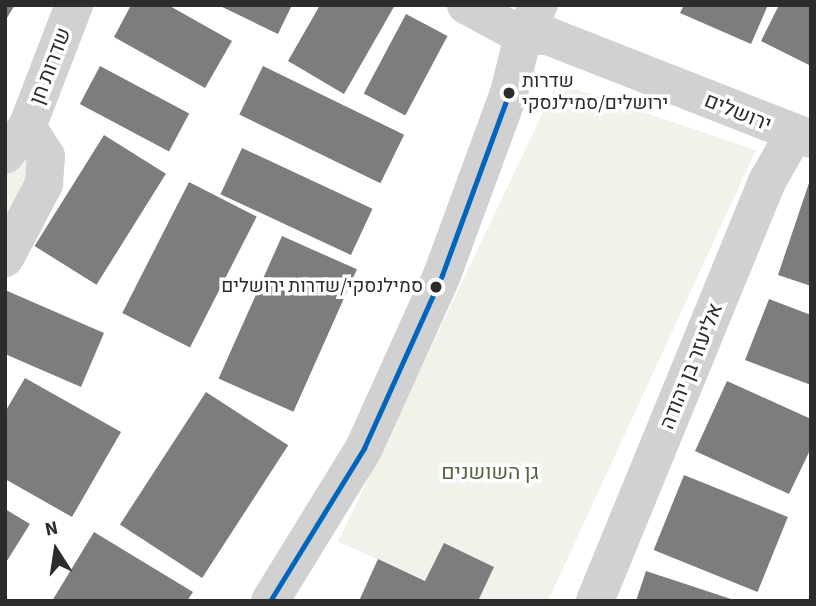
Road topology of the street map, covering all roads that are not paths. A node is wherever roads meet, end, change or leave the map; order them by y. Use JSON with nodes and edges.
{"nodes":[{"id":1,"x":74,"y":5,"type":"edge"},
{"id":2,"x":466,"y":5,"type":"edge"},
{"id":3,"x":488,"y":5,"type":"edge"},
{"id":4,"x":540,"y":20,"type":"edge"},
{"id":5,"x":802,"y":137,"type":"edge"},
{"id":6,"x":16,"y":141,"type":"edge"},
{"id":7,"x":5,"y":258,"type":"edge"},
{"id":8,"x":270,"y":601,"type":"edge"},
{"id":9,"x":595,"y":601,"type":"edge"}],
"edges":[{"from":1,"to":6,"type":"street","name":"שדרות חן"},
{"from":2,"to":4,"type":"street","name":"ירושלים"},
{"from":3,"to":4,"type":"street","name":"ירושלים"},
{"from":4,"to":5,"type":"street","name":"ירושלים"},
{"from":4,"to":8,"type":"street"},
{"from":5,"to":9,"type":"street","name":"אליעזר בן יהודה"},
{"from":6,"to":7,"type":"street","name":"שדרות חן"}]}
